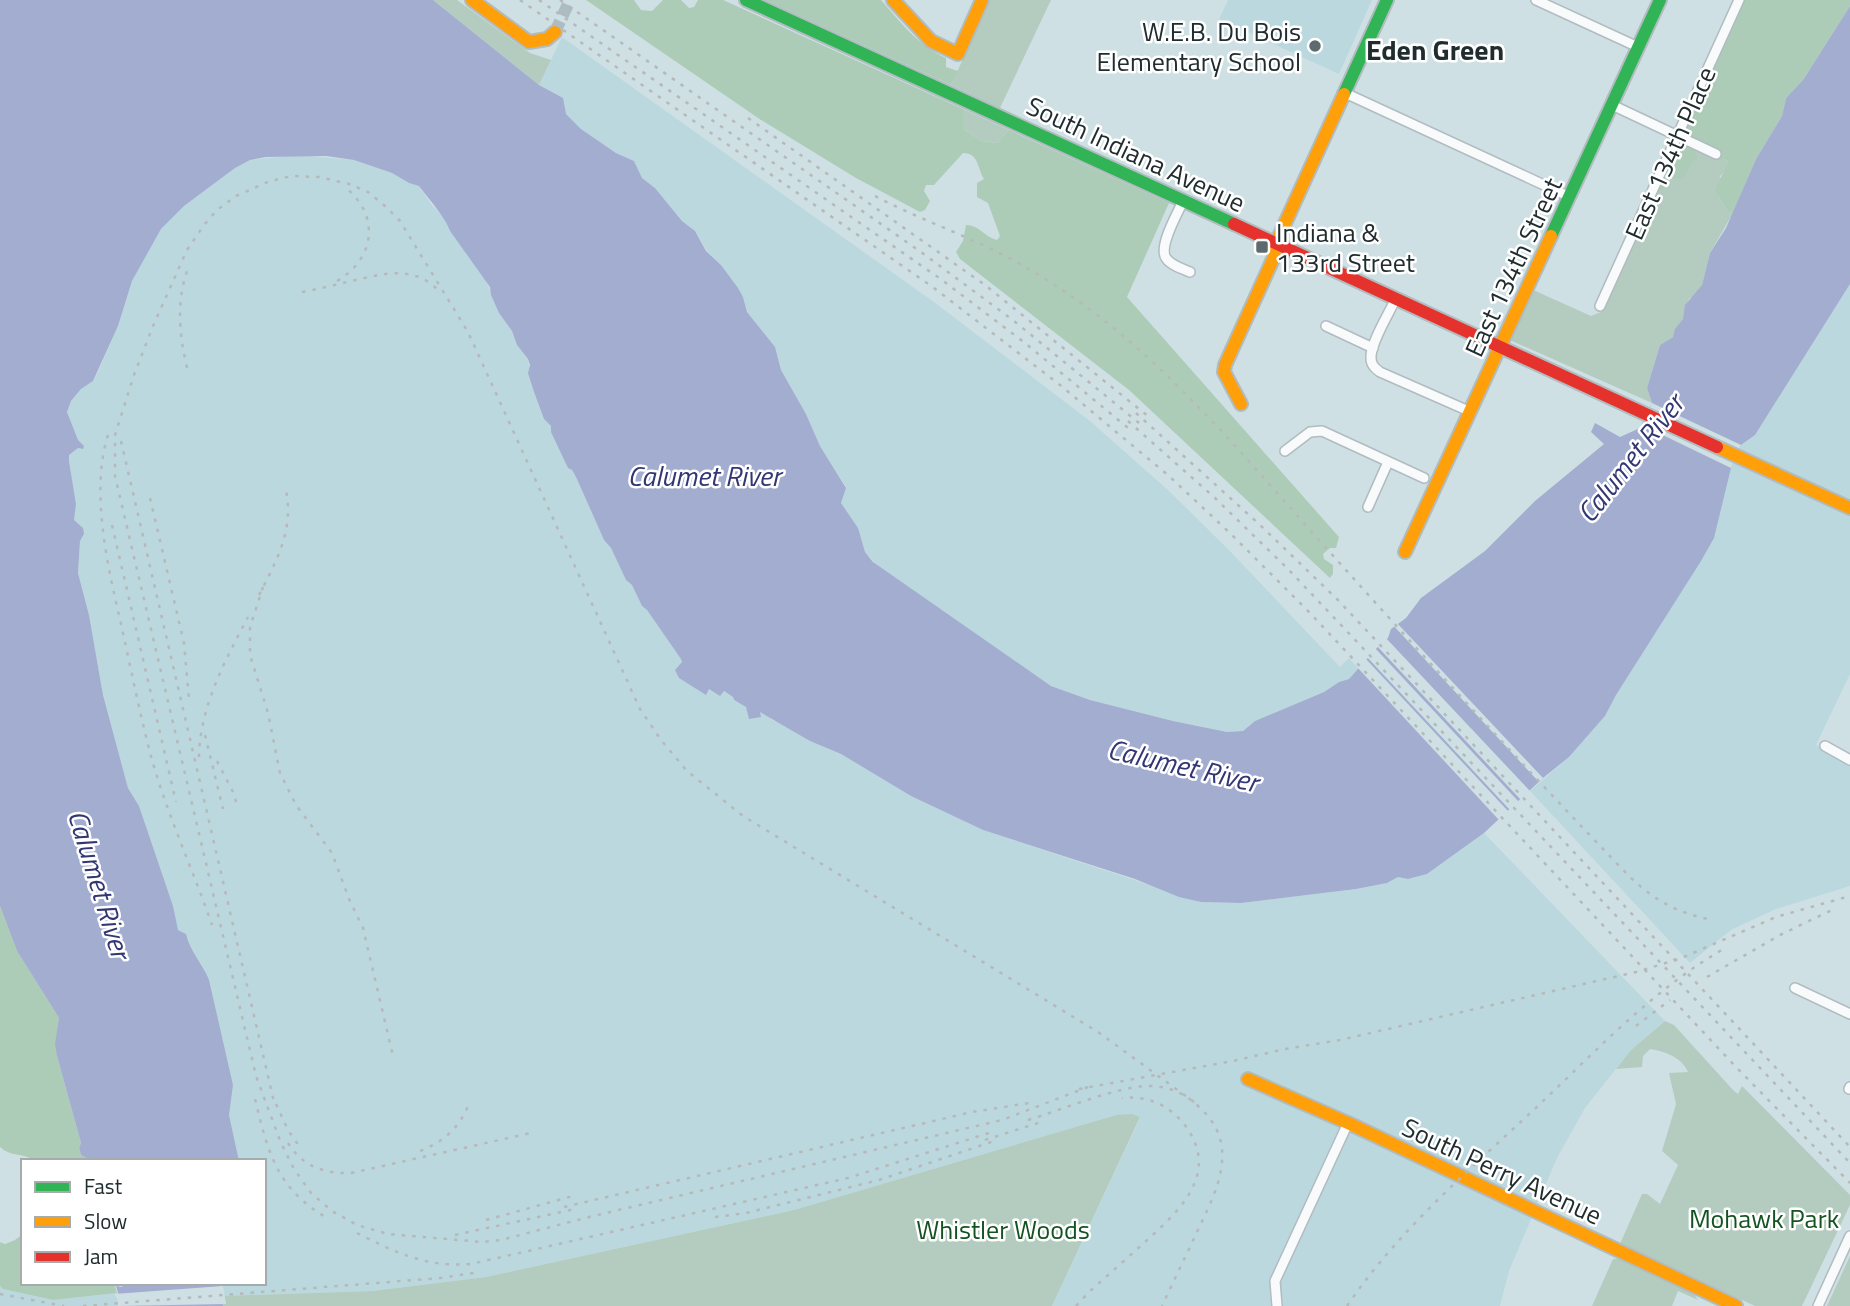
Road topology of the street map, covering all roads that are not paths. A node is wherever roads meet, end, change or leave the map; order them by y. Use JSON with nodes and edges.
{"nodes":[{"id":1,"x":472,"y":0,"type":"edge"},
{"id":2,"x":746,"y":0,"type":"edge"},
{"id":3,"x":893,"y":0,"type":"edge"},
{"id":4,"x":982,"y":0,"type":"edge"},
{"id":5,"x":1387,"y":0,"type":"edge"},
{"id":6,"x":1536,"y":0,"type":"edge"},
{"id":7,"x":1660,"y":0,"type":"edge"},
{"id":8,"x":1740,"y":0,"type":"edge"},
{"id":9,"x":552,"y":30,"type":"dead end"},
{"id":10,"x":1639,"y":47,"type":"junction"},
{"id":11,"x":1345,"y":93,"type":"junction"},
{"id":12,"x":1612,"y":105,"type":"junction"},
{"id":13,"x":1678,"y":136,"type":"junction"},
{"id":14,"x":1716,"y":154,"type":"dead end"},
{"id":15,"x":1570,"y":197,"type":"junction"},
{"id":16,"x":1183,"y":201,"type":"junction"},
{"id":17,"x":1276,"y":243,"type":"junction"},
{"id":18,"x":1190,"y":272,"type":"dead end"},
{"id":19,"x":1396,"y":298,"type":"junction"},
{"id":20,"x":1600,"y":306,"type":"dead end"},
{"id":21,"x":1326,"y":326,"type":"dead end"},
{"id":22,"x":1501,"y":346,"type":"junction"},
{"id":23,"x":1373,"y":348,"type":"junction"},
{"id":24,"x":1241,"y":404,"type":"dead end"},
{"id":25,"x":1471,"y":412,"type":"junction"},
{"id":26,"x":1286,"y":451,"type":"dead end"},
{"id":27,"x":1388,"y":461,"type":"junction"},
{"id":28,"x":1424,"y":478,"type":"dead end"},
{"id":29,"x":1368,"y":507,"type":"dead end"},
{"id":30,"x":1850,"y":508,"type":"edge"},
{"id":31,"x":1405,"y":552,"type":"dead end"},
{"id":32,"x":1825,"y":747,"type":"dead end"},
{"id":33,"x":1850,"y":760,"type":"edge"},
{"id":34,"x":1796,"y":988,"type":"dead end"},
{"id":35,"x":1850,"y":1014,"type":"edge"},
{"id":36,"x":1248,"y":1079,"type":"dead end"},
{"id":37,"x":1348,"y":1123,"type":"junction"},
{"id":38,"x":1850,"y":1236,"type":"edge"},
{"id":39,"x":1277,"y":1306,"type":"edge"},
{"id":40,"x":1736,"y":1306,"type":"edge"},
{"id":41,"x":1818,"y":1306,"type":"edge"}],
"edges":[{"from":1,"to":9,"type":"street"},
{"from":2,"to":16,"type":"street","name":"South Indiana Avenue"},
{"from":3,"to":4,"type":"street"},
{"from":5,"to":11,"type":"street"},
{"from":6,"to":10,"type":"street"},
{"from":7,"to":10,"type":"street","name":"East 134th Street"},
{"from":8,"to":13,"type":"street","name":"East 134th Place"},
{"from":10,"to":12,"type":"street","name":"East 134th Street"},
{"from":11,"to":15,"type":"street"},
{"from":11,"to":17,"type":"street"},
{"from":12,"to":13,"type":"street"},
{"from":12,"to":15,"type":"street","name":"East 134th Street"},
{"from":13,"to":14,"type":"street"},
{"from":13,"to":20,"type":"street","name":"East 134th Place"},
{"from":15,"to":22,"type":"street","name":"East 134th Street"},
{"from":16,"to":17,"type":"street","name":"South Indiana Avenue"},
{"from":16,"to":18,"type":"street"},
{"from":17,"to":19,"type":"street","name":"South Indiana Avenue"},
{"from":17,"to":24,"type":"street"},
{"from":19,"to":22,"type":"street","name":"South Indiana Avenue"},
{"from":19,"to":23,"type":"street"},
{"from":21,"to":23,"type":"street"},
{"from":22,"to":25,"type":"street","name":"East 134th Street"},
{"from":22,"to":30,"type":"street","name":"South Indiana Avenue"},
{"from":23,"to":25,"type":"street"},
{"from":25,"to":31,"type":"street","name":"East 134th Street"},
{"from":26,"to":27,"type":"street"},
{"from":27,"to":28,"type":"street"},
{"from":27,"to":29,"type":"street"},
{"from":32,"to":33,"type":"street"},
{"from":34,"to":35,"type":"street"},
{"from":36,"to":37,"type":"street","name":"South Perry Avenue"},
{"from":37,"to":39,"type":"street"},
{"from":37,"to":40,"type":"street","name":"South Perry Avenue"},
{"from":38,"to":41,"type":"street"}]}
